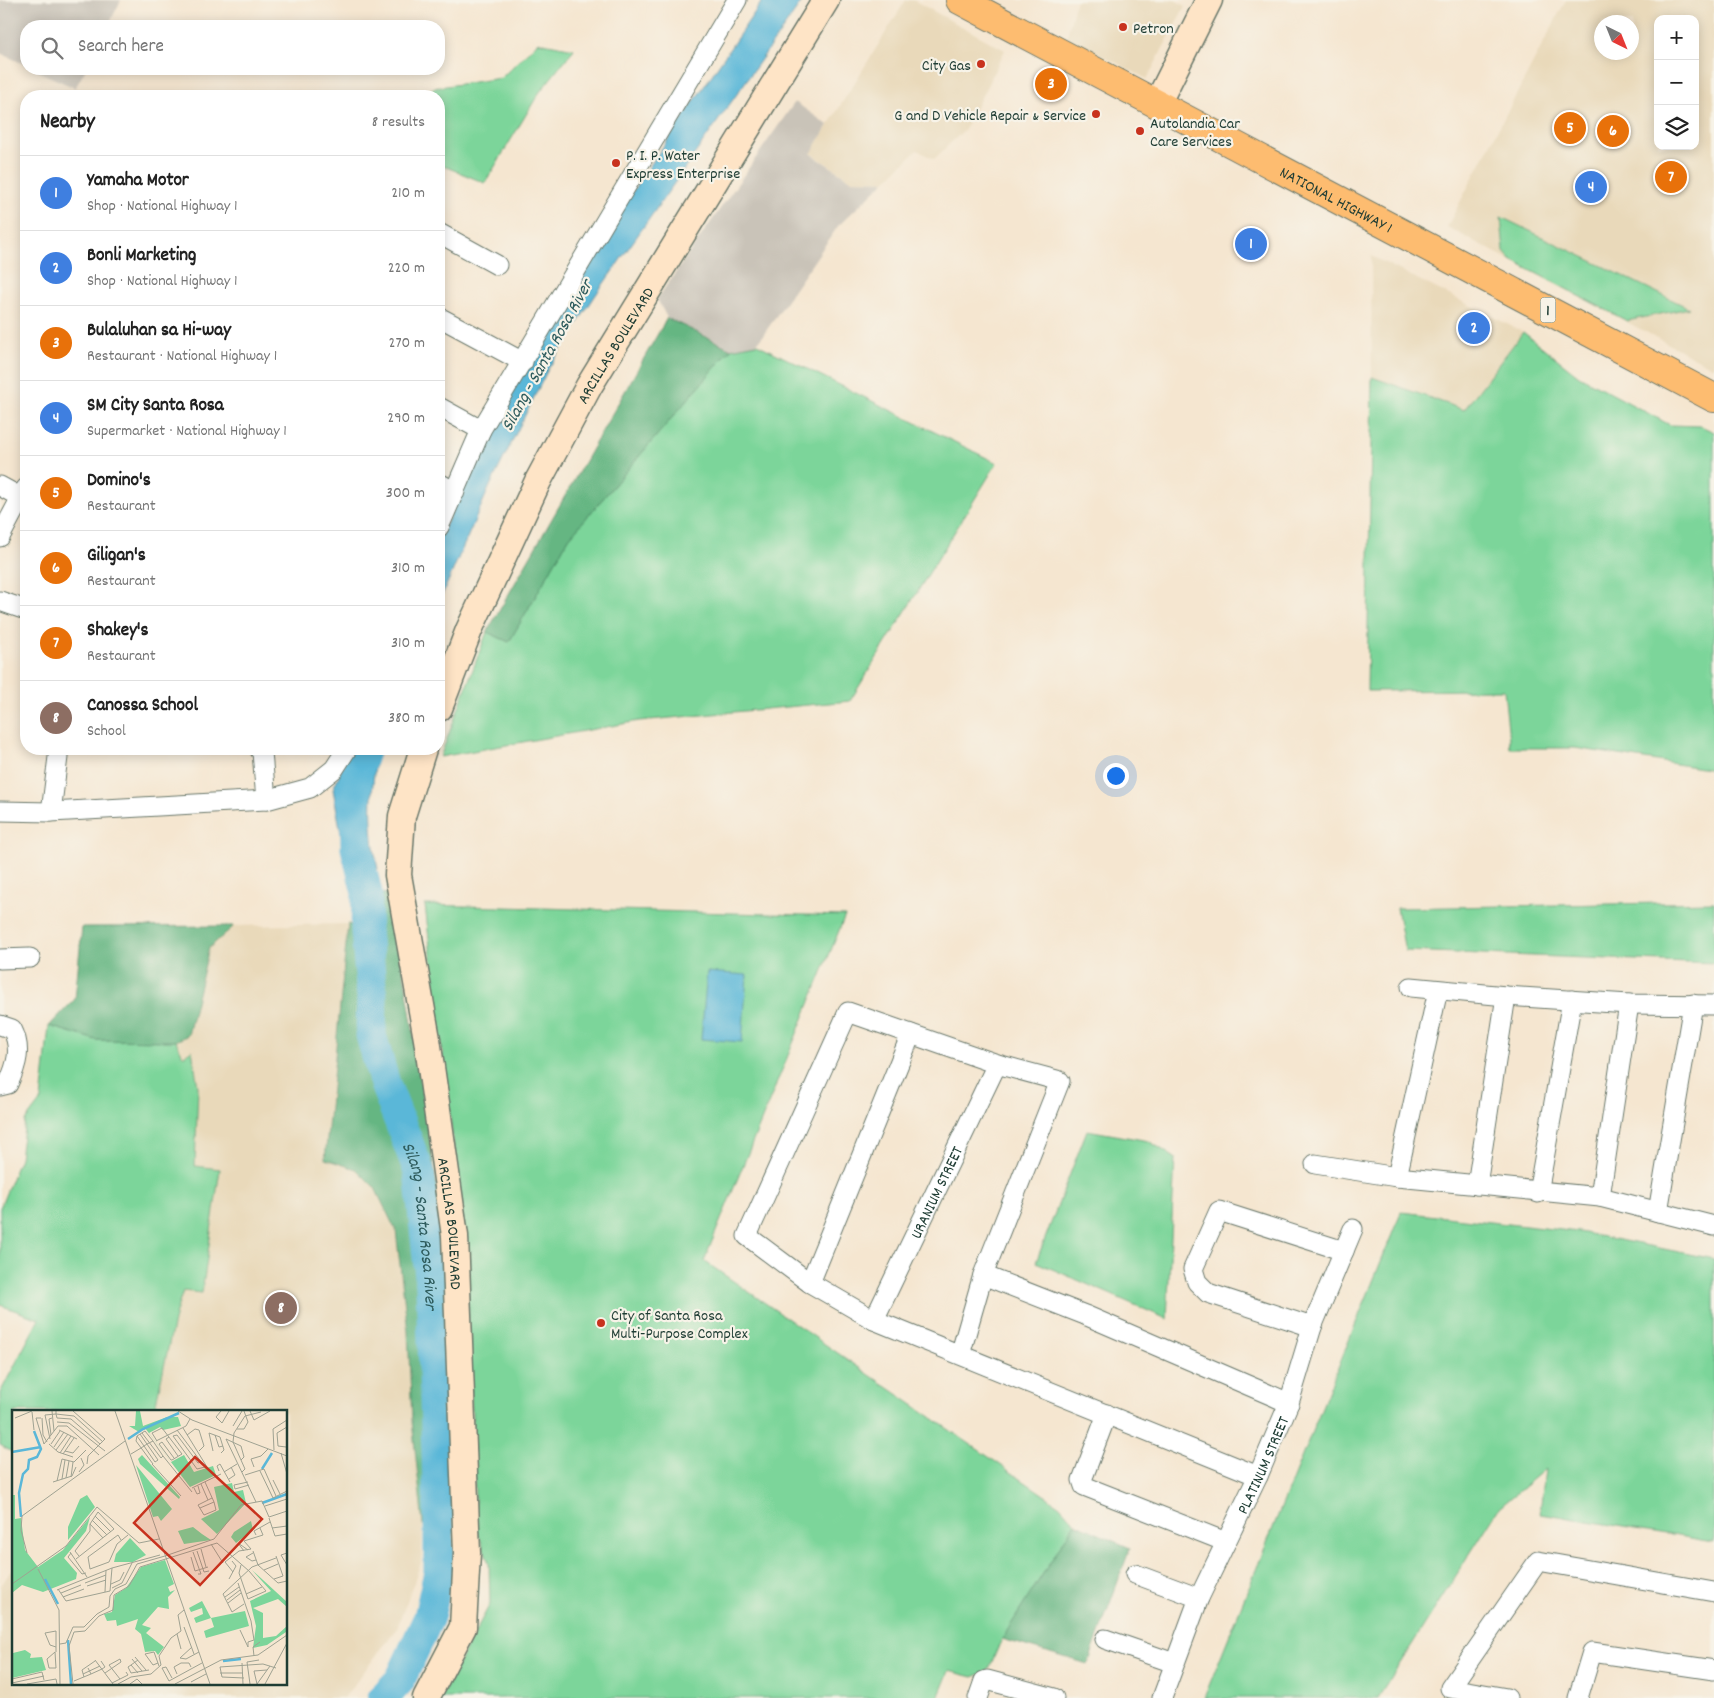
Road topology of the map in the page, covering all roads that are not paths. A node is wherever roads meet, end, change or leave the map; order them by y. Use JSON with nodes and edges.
{"nodes":[{"id":1,"x":737,"y":0,"type":"edge"},
{"id":2,"x":826,"y":0,"type":"edge"},
{"id":3,"x":960,"y":0,"type":"edge"},
{"id":4,"x":1209,"y":0,"type":"edge"},
{"id":5,"x":1157,"y":104,"type":"junction"},
{"id":6,"x":445,"y":236,"type":"edge"},
{"id":7,"x":497,"y":265,"type":"dead end"},
{"id":8,"x":445,"y":319,"type":"edge"},
{"id":9,"x":523,"y":362,"type":"junction"},
{"id":10,"x":1714,"y":398,"type":"edge"},
{"id":11,"x":445,"y":410,"type":"edge"},
{"id":12,"x":480,"y":430,"type":"junction"},
{"id":13,"x":0,"y":486,"type":"edge"},
{"id":14,"x":447,"y":488,"type":"edge"},
{"id":15,"x":20,"y":491,"type":"edge"},
{"id":16,"x":20,"y":498,"type":"edge"},
{"id":17,"x":0,"y":537,"type":"edge"},
{"id":18,"x":0,"y":601,"type":"edge"},
{"id":19,"x":20,"y":608,"type":"edge"},
{"id":20,"x":445,"y":692,"type":"edge"},
{"id":21,"x":262,"y":755,"type":"edge"},
{"id":22,"x":343,"y":755,"type":"edge"},
{"id":23,"x":421,"y":755,"type":"edge"},
{"id":24,"x":58,"y":757,"type":"dead end"},
{"id":25,"x":266,"y":800,"type":"junction"},
{"id":26,"x":0,"y":811,"type":"edge"},
{"id":27,"x":51,"y":812,"type":"junction"},
{"id":28,"x":30,"y":958,"type":"dead end"},
{"id":29,"x":0,"y":959,"type":"edge"},
{"id":30,"x":1411,"y":987,"type":"dead end"},
{"id":31,"x":1438,"y":990,"type":"junction"},
{"id":32,"x":1506,"y":996,"type":"junction"},
{"id":33,"x":1572,"y":1000,"type":"junction"},
{"id":34,"x":1629,"y":1004,"type":"junction"},
{"id":35,"x":1693,"y":1004,"type":"junction"},
{"id":36,"x":1714,"y":1006,"type":"edge"},
{"id":37,"x":0,"y":1025,"type":"edge"},
{"id":38,"x":911,"y":1034,"type":"junction"},
{"id":39,"x":997,"y":1064,"type":"junction"},
{"id":40,"x":0,"y":1086,"type":"edge"},
{"id":41,"x":1315,"y":1164,"type":"dead end"},
{"id":42,"x":1396,"y":1177,"type":"junction"},
{"id":43,"x":1477,"y":1185,"type":"junction"},
{"id":44,"x":1538,"y":1193,"type":"junction"},
{"id":45,"x":1600,"y":1197,"type":"junction"},
{"id":46,"x":1658,"y":1212,"type":"junction"},
{"id":47,"x":1714,"y":1226,"type":"edge"},
{"id":48,"x":1353,"y":1228,"type":"dead end"},
{"id":49,"x":1344,"y":1251,"type":"junction"},
{"id":50,"x":983,"y":1276,"type":"junction"},
{"id":51,"x":810,"y":1283,"type":"junction"},
{"id":52,"x":874,"y":1320,"type":"junction"},
{"id":53,"x":1312,"y":1327,"type":"junction"},
{"id":54,"x":960,"y":1354,"type":"junction"},
{"id":55,"x":1289,"y":1403,"type":"junction"},
{"id":56,"x":1106,"y":1414,"type":"junction"},
{"id":57,"x":1258,"y":1476,"type":"junction"},
{"id":58,"x":1226,"y":1542,"type":"junction"},
{"id":59,"x":1135,"y":1574,"type":"dead end"},
{"id":60,"x":1714,"y":1592,"type":"edge"},
{"id":61,"x":1199,"y":1598,"type":"junction"},
{"id":62,"x":1104,"y":1639,"type":"dead end"},
{"id":63,"x":1174,"y":1662,"type":"junction"},
{"id":64,"x":1714,"y":1670,"type":"edge"},
{"id":65,"x":426,"y":1698,"type":"edge"},
{"id":66,"x":978,"y":1698,"type":"edge"},
{"id":67,"x":1054,"y":1698,"type":"edge"},
{"id":68,"x":1162,"y":1698,"type":"edge"},
{"id":69,"x":1506,"y":1698,"type":"edge"},
{"id":70,"x":1578,"y":1698,"type":"edge"}],
"edges":[{"from":1,"to":9,"type":"street"},
{"from":2,"to":20,"type":"main road","name":"ARCILLAS BOULEVARD"},
{"from":3,"to":5,"type":"highway","name":"NATIONAL HIGHWAY 1","number":"1"},
{"from":4,"to":5,"type":"main road"},
{"from":5,"to":10,"type":"highway","name":"NATIONAL HIGHWAY 1","number":"1"},
{"from":6,"to":7,"type":"street"},
{"from":8,"to":9,"type":"street"},
{"from":9,"to":12,"type":"street"},
{"from":11,"to":12,"type":"street"},
{"from":12,"to":14,"type":"street"},
{"from":13,"to":15,"type":"street"},
{"from":16,"to":17,"type":"street"},
{"from":18,"to":19,"type":"street"},
{"from":21,"to":25,"type":"street"},
{"from":22,"to":25,"type":"street"},
{"from":23,"to":65,"type":"main road","name":"ARCILLAS BOULEVARD"},
{"from":24,"to":27,"type":"street"},
{"from":25,"to":27,"type":"street"},
{"from":26,"to":27,"type":"street"},
{"from":28,"to":29,"type":"street"},
{"from":30,"to":31,"type":"street"},
{"from":31,"to":32,"type":"street"},
{"from":31,"to":42,"type":"street"},
{"from":32,"to":33,"type":"street"},
{"from":32,"to":43,"type":"street"},
{"from":33,"to":34,"type":"street"},
{"from":33,"to":44,"type":"street"},
{"from":34,"to":35,"type":"street"},
{"from":34,"to":45,"type":"street"},
{"from":35,"to":36,"type":"street"},
{"from":35,"to":46,"type":"street"},
{"from":37,"to":40,"type":"street"},
{"from":38,"to":39,"type":"street"},
{"from":38,"to":51,"type":"street"},
{"from":38,"to":51,"type":"street"},
{"from":39,"to":50,"type":"street"},
{"from":39,"to":52,"type":"street","name":"URANIUM STREET"},
{"from":41,"to":42,"type":"street"},
{"from":42,"to":43,"type":"street"},
{"from":43,"to":44,"type":"street"},
{"from":44,"to":45,"type":"street"},
{"from":45,"to":46,"type":"street"},
{"from":46,"to":47,"type":"street"},
{"from":48,"to":49,"type":"street","name":"PLATINUM STREET"},
{"from":49,"to":53,"type":"street","name":"PLATINUM STREET"},
{"from":49,"to":53,"type":"street"},
{"from":50,"to":54,"type":"street"},
{"from":50,"to":55,"type":"street"},
{"from":51,"to":52,"type":"street"},
{"from":52,"to":54,"type":"street"},
{"from":53,"to":55,"type":"street","name":"PLATINUM STREET"},
{"from":54,"to":56,"type":"street"},
{"from":55,"to":57,"type":"street","name":"PLATINUM STREET"},
{"from":56,"to":57,"type":"street"},
{"from":56,"to":58,"type":"street"},
{"from":57,"to":58,"type":"street","name":"PLATINUM STREET"},
{"from":58,"to":61,"type":"street","name":"PLATINUM STREET"},
{"from":59,"to":61,"type":"street"},
{"from":60,"to":69,"type":"street"},
{"from":61,"to":63,"type":"street","name":"PLATINUM STREET"},
{"from":62,"to":63,"type":"street"},
{"from":63,"to":68,"type":"street","name":"PLATINUM STREET"},
{"from":64,"to":70,"type":"street"},
{"from":66,"to":67,"type":"street"}]}
